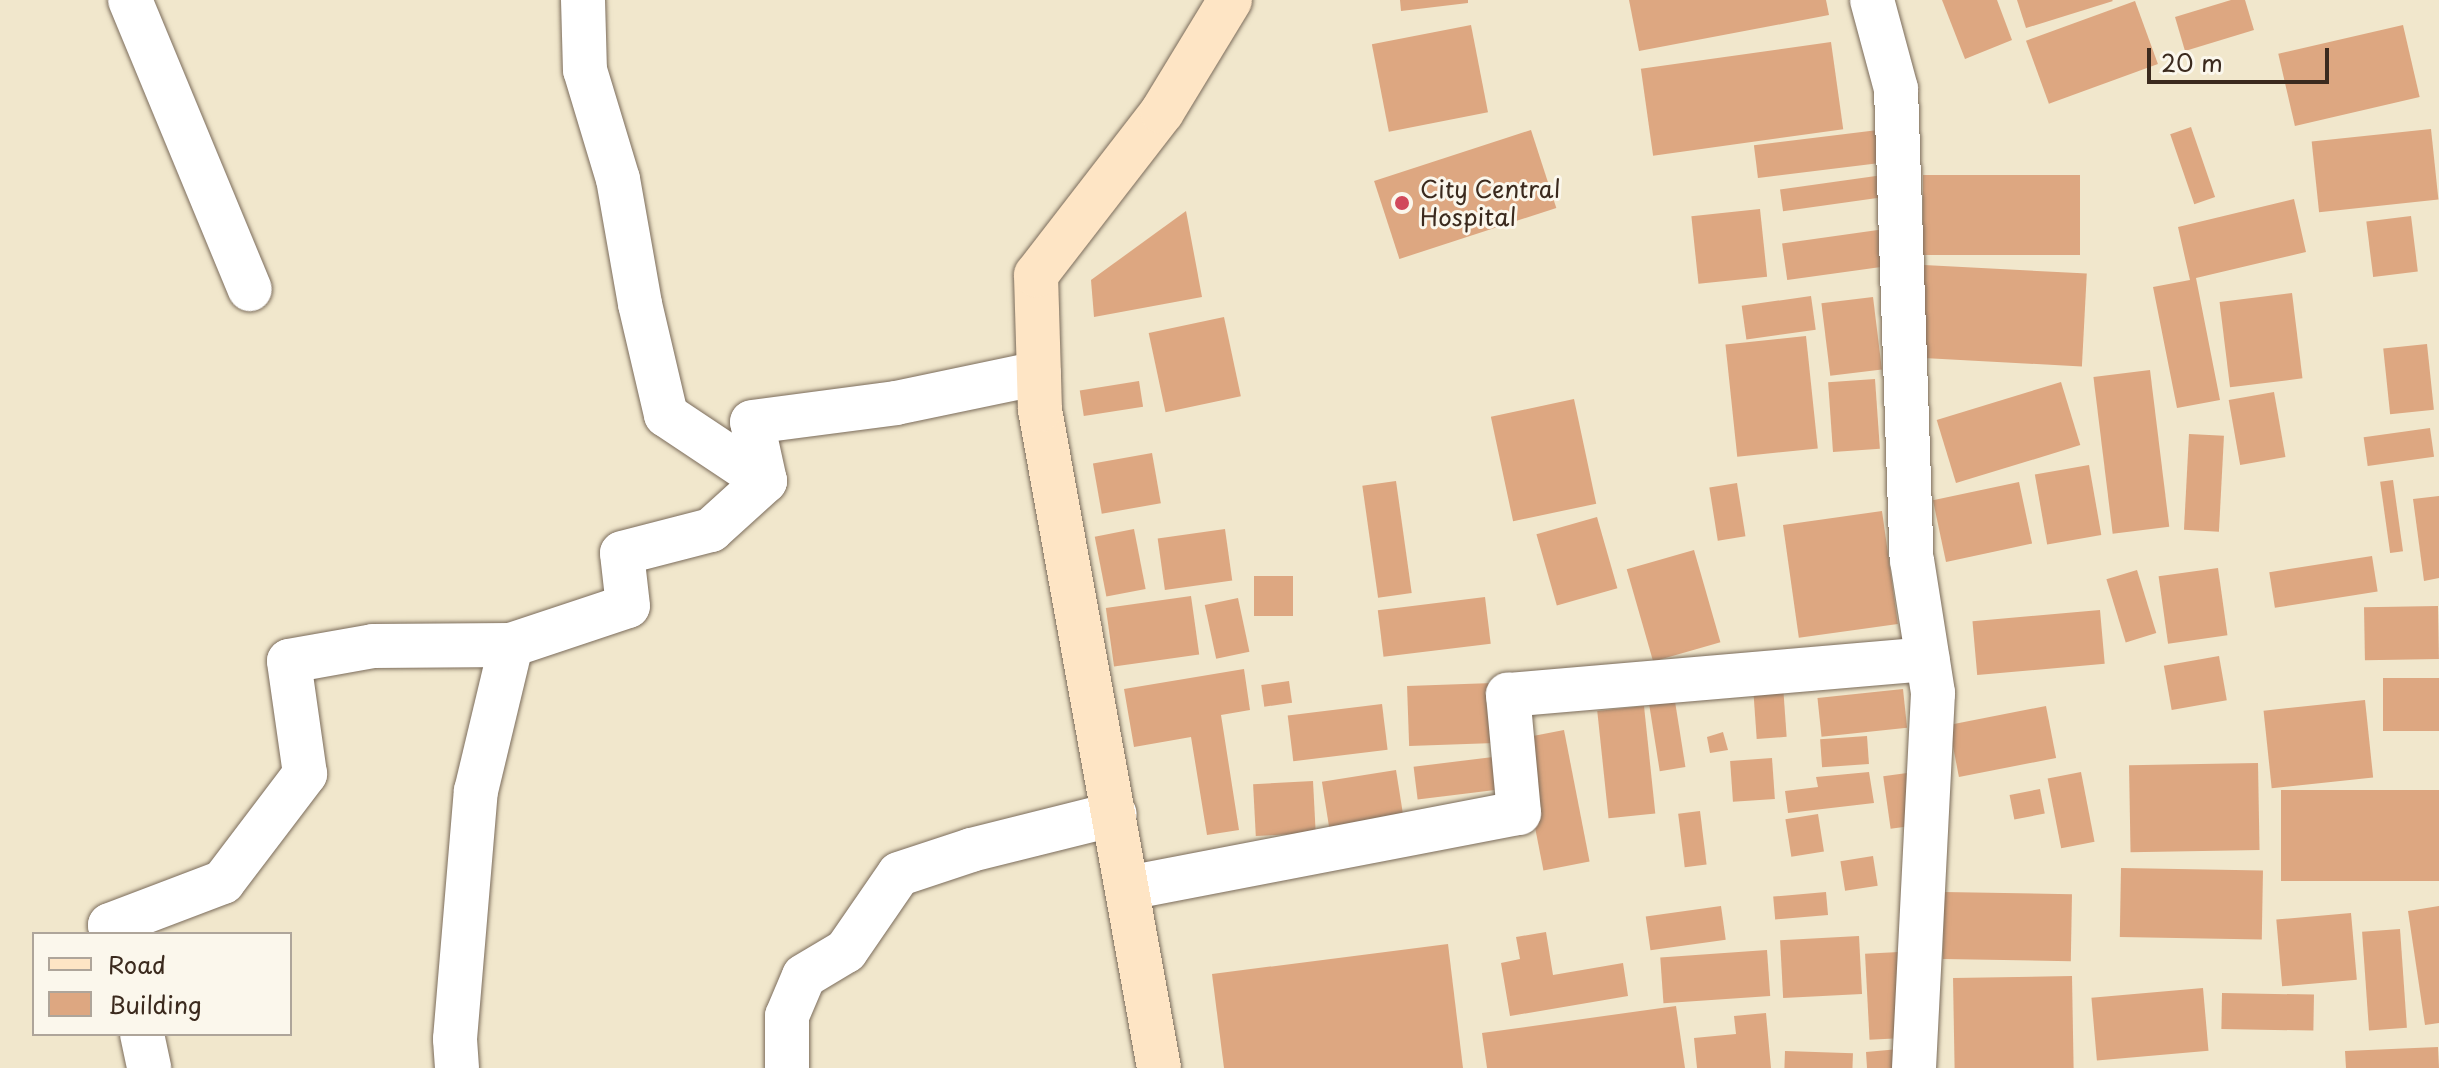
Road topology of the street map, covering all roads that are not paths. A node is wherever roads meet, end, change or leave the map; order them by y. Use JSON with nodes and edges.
{"nodes":[{"id":1,"x":130,"y":0,"type":"edge"},
{"id":2,"x":583,"y":0,"type":"edge"},
{"id":3,"x":1230,"y":0,"type":"edge"},
{"id":4,"x":1872,"y":0,"type":"edge"},
{"id":5,"x":250,"y":289,"type":"dead end"},
{"id":6,"x":1039,"y":373,"type":"junction"},
{"id":7,"x":765,"y":481,"type":"junction"},
{"id":8,"x":511,"y":645,"type":"junction"},
{"id":9,"x":1927,"y":659,"type":"junction"},
{"id":10,"x":1115,"y":814,"type":"junction"},
{"id":11,"x":1128,"y":888,"type":"junction"},
{"id":12,"x":112,"y":932,"type":"edge"},
{"id":13,"x":142,"y":1036,"type":"edge"},
{"id":14,"x":149,"y":1068,"type":"edge"},
{"id":15,"x":457,"y":1068,"type":"edge"},
{"id":16,"x":787,"y":1068,"type":"edge"},
{"id":17,"x":1159,"y":1068,"type":"edge"},
{"id":18,"x":1914,"y":1068,"type":"edge"}],
"edges":[{"from":1,"to":5,"type":"street"},
{"from":2,"to":7,"type":"street"},
{"from":3,"to":6,"type":"main road"},
{"from":4,"to":9,"type":"street"},
{"from":6,"to":7,"type":"street"},
{"from":6,"to":10,"type":"main road"},
{"from":7,"to":8,"type":"street"},
{"from":8,"to":12,"type":"street"},
{"from":8,"to":15,"type":"street"},
{"from":9,"to":11,"type":"street"},
{"from":9,"to":18,"type":"street"},
{"from":10,"to":11,"type":"main road"},
{"from":10,"to":16,"type":"street"},
{"from":11,"to":17,"type":"main road"},
{"from":13,"to":14,"type":"street"}]}
